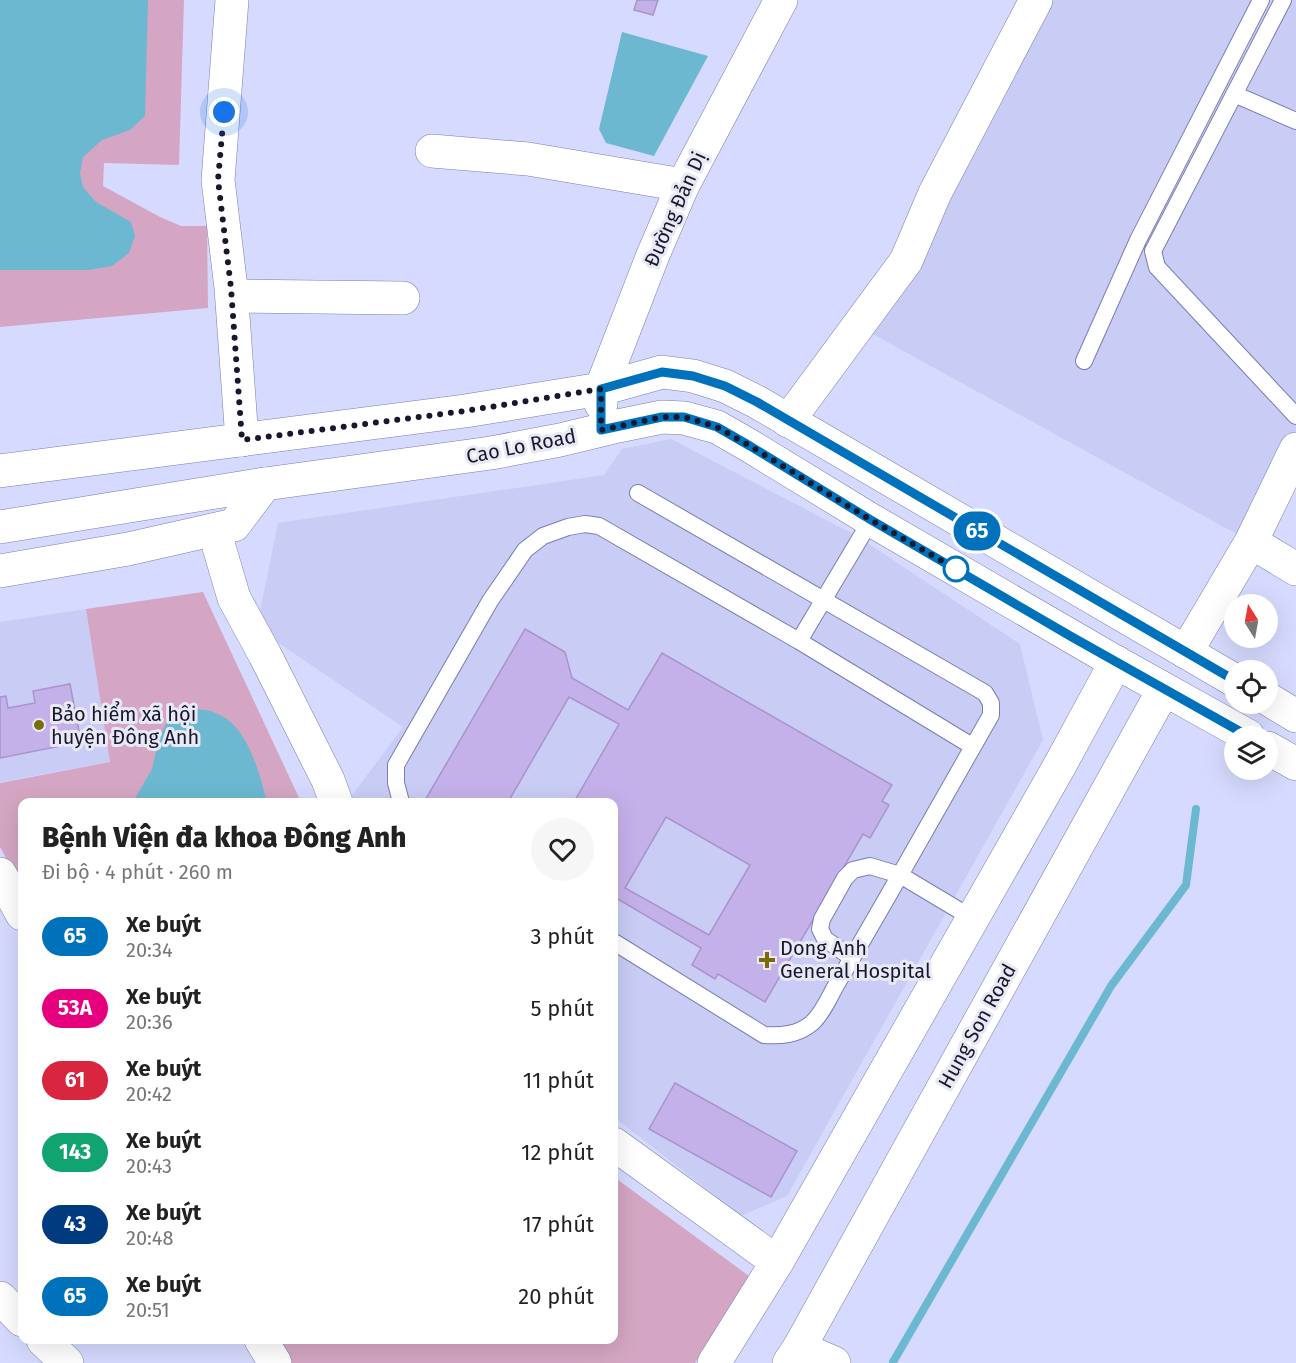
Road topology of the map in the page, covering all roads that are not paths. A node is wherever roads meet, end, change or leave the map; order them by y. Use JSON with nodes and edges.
{"nodes":[{"id":1,"x":232,"y":0,"type":"edge"},
{"id":2,"x":781,"y":0,"type":"edge"},
{"id":3,"x":1036,"y":0,"type":"edge"},
{"id":4,"x":1261,"y":0,"type":"edge"},
{"id":5,"x":1283,"y":0,"type":"edge"},
{"id":6,"x":1234,"y":94,"type":"junction"},
{"id":7,"x":1296,"y":121,"type":"edge"},
{"id":8,"x":432,"y":150,"type":"dead end"},
{"id":9,"x":683,"y":185,"type":"junction"},
{"id":10,"x":232,"y":297,"type":"junction"},
{"id":11,"x":403,"y":298,"type":"dead end"},
{"id":12,"x":1084,"y":360,"type":"dead end"},
{"id":13,"x":601,"y":389,"type":"junction"},
{"id":14,"x":1296,"y":416,"type":"edge"},
{"id":15,"x":788,"y":422,"type":"junction"},
{"id":16,"x":601,"y":430,"type":"junction"},
{"id":17,"x":242,"y":440,"type":"junction"},
{"id":18,"x":1296,"y":449,"type":"edge"},
{"id":19,"x":0,"y":471,"type":"edge"},
{"id":20,"x":265,"y":484,"type":"junction"},
{"id":21,"x":638,"y":493,"type":"dead end"},
{"id":22,"x":871,"y":520,"type":"junction"},
{"id":23,"x":0,"y":527,"type":"edge"},
{"id":24,"x":214,"y":530,"type":"junction"},
{"id":25,"x":1251,"y":542,"type":"junction"},
{"id":26,"x":1296,"y":569,"type":"edge"},
{"id":27,"x":0,"y":570,"type":"edge"},
{"id":28,"x":823,"y":600,"type":"junction"},
{"id":29,"x":799,"y":641,"type":"junction"},
{"id":30,"x":1186,"y":652,"type":"junction"},
{"id":31,"x":1116,"y":662,"type":"junction"},
{"id":32,"x":1224,"y":674,"type":"edge"},
{"id":33,"x":1164,"y":689,"type":"junction"},
{"id":34,"x":1278,"y":705,"type":"edge"},
{"id":35,"x":1296,"y":716,"type":"edge"},
{"id":36,"x":1230,"y":726,"type":"edge"},
{"id":37,"x":972,"y":746,"type":"junction"},
{"id":38,"x":1278,"y":754,"type":"edge"},
{"id":39,"x":1296,"y":764,"type":"edge"},
{"id":40,"x":335,"y":798,"type":"edge"},
{"id":41,"x":400,"y":798,"type":"edge"},
{"id":42,"x":0,"y":874,"type":"edge"},
{"id":43,"x":900,"y":875,"type":"junction"},
{"id":44,"x":18,"y":907,"type":"edge"},
{"id":45,"x":972,"y":918,"type":"junction"},
{"id":46,"x":618,"y":944,"type":"edge"},
{"id":47,"x":852,"y":958,"type":"junction"},
{"id":48,"x":618,"y":1147,"type":"edge"},
{"id":49,"x":777,"y":1262,"type":"junction"},
{"id":50,"x":0,"y":1298,"type":"edge"},
{"id":51,"x":18,"y":1316,"type":"edge"},
{"id":52,"x":47,"y":1344,"type":"edge"},
{"id":53,"x":263,"y":1344,"type":"edge"},
{"id":54,"x":794,"y":1355,"type":"edge"},
{"id":55,"x":67,"y":1363,"type":"edge"},
{"id":56,"x":274,"y":1363,"type":"edge"},
{"id":57,"x":714,"y":1363,"type":"edge"},
{"id":58,"x":834,"y":1363,"type":"edge"}],
"edges":[{"from":1,"to":10,"type":"street"},
{"from":2,"to":9,"type":"street","name":"Đường Đản Dị"},
{"from":3,"to":15,"type":"street"},
{"from":4,"to":12,"type":"lane"},
{"from":5,"to":6,"type":"lane"},
{"from":6,"to":7,"type":"lane"},
{"from":6,"to":14,"type":"lane"},
{"from":8,"to":9,"type":"street"},
{"from":9,"to":13,"type":"street","name":"Đường Đản Dị"},
{"from":10,"to":11,"type":"street"},
{"from":10,"to":17,"type":"street"},
{"from":13,"to":15,"type":"street"},
{"from":13,"to":16,"type":"street","name":"Đường Đản Dị"},
{"from":13,"to":17,"type":"street"},
{"from":15,"to":30,"type":"street"},
{"from":16,"to":20,"type":"street","name":"Cao Lo Road"},
{"from":16,"to":22,"type":"street","name":"Cao Lo Road"},
{"from":17,"to":19,"type":"street"},
{"from":18,"to":25,"type":"street"},
{"from":20,"to":23,"type":"street","name":"Cao Lo Road"},
{"from":20,"to":24,"type":"street"},
{"from":21,"to":28,"type":"lane"},
{"from":22,"to":28,"type":"lane"},
{"from":22,"to":31,"type":"street","name":"Cao Lo Road"},
{"from":24,"to":27,"type":"street"},
{"from":24,"to":40,"type":"street"},
{"from":25,"to":26,"type":"street"},
{"from":25,"to":30,"type":"street"},
{"from":28,"to":29,"type":"lane"},
{"from":28,"to":37,"type":"lane"},
{"from":29,"to":37,"type":"lane"},
{"from":29,"to":41,"type":"lane"},
{"from":30,"to":32,"type":"street"},
{"from":31,"to":33,"type":"street","name":"Cao Lo Road"},
{"from":31,"to":45,"type":"street"},
{"from":33,"to":36,"type":"street","name":"Cao Lo Road"},
{"from":33,"to":54,"type":"street","name":"Hung Son Road"},
{"from":34,"to":35,"type":"street"},
{"from":37,"to":43,"type":"lane"},
{"from":38,"to":39,"type":"street"},
{"from":42,"to":44,"type":"street"},
{"from":43,"to":45,"type":"lane"},
{"from":43,"to":47,"type":"lane"},
{"from":43,"to":47,"type":"lane"},
{"from":45,"to":49,"type":"street"},
{"from":46,"to":47,"type":"lane"},
{"from":48,"to":49,"type":"street"},
{"from":49,"to":57,"type":"street"},
{"from":50,"to":51,"type":"street"},
{"from":52,"to":55,"type":"street"},
{"from":53,"to":56,"type":"street"},
{"from":54,"to":58,"type":"street"}]}
